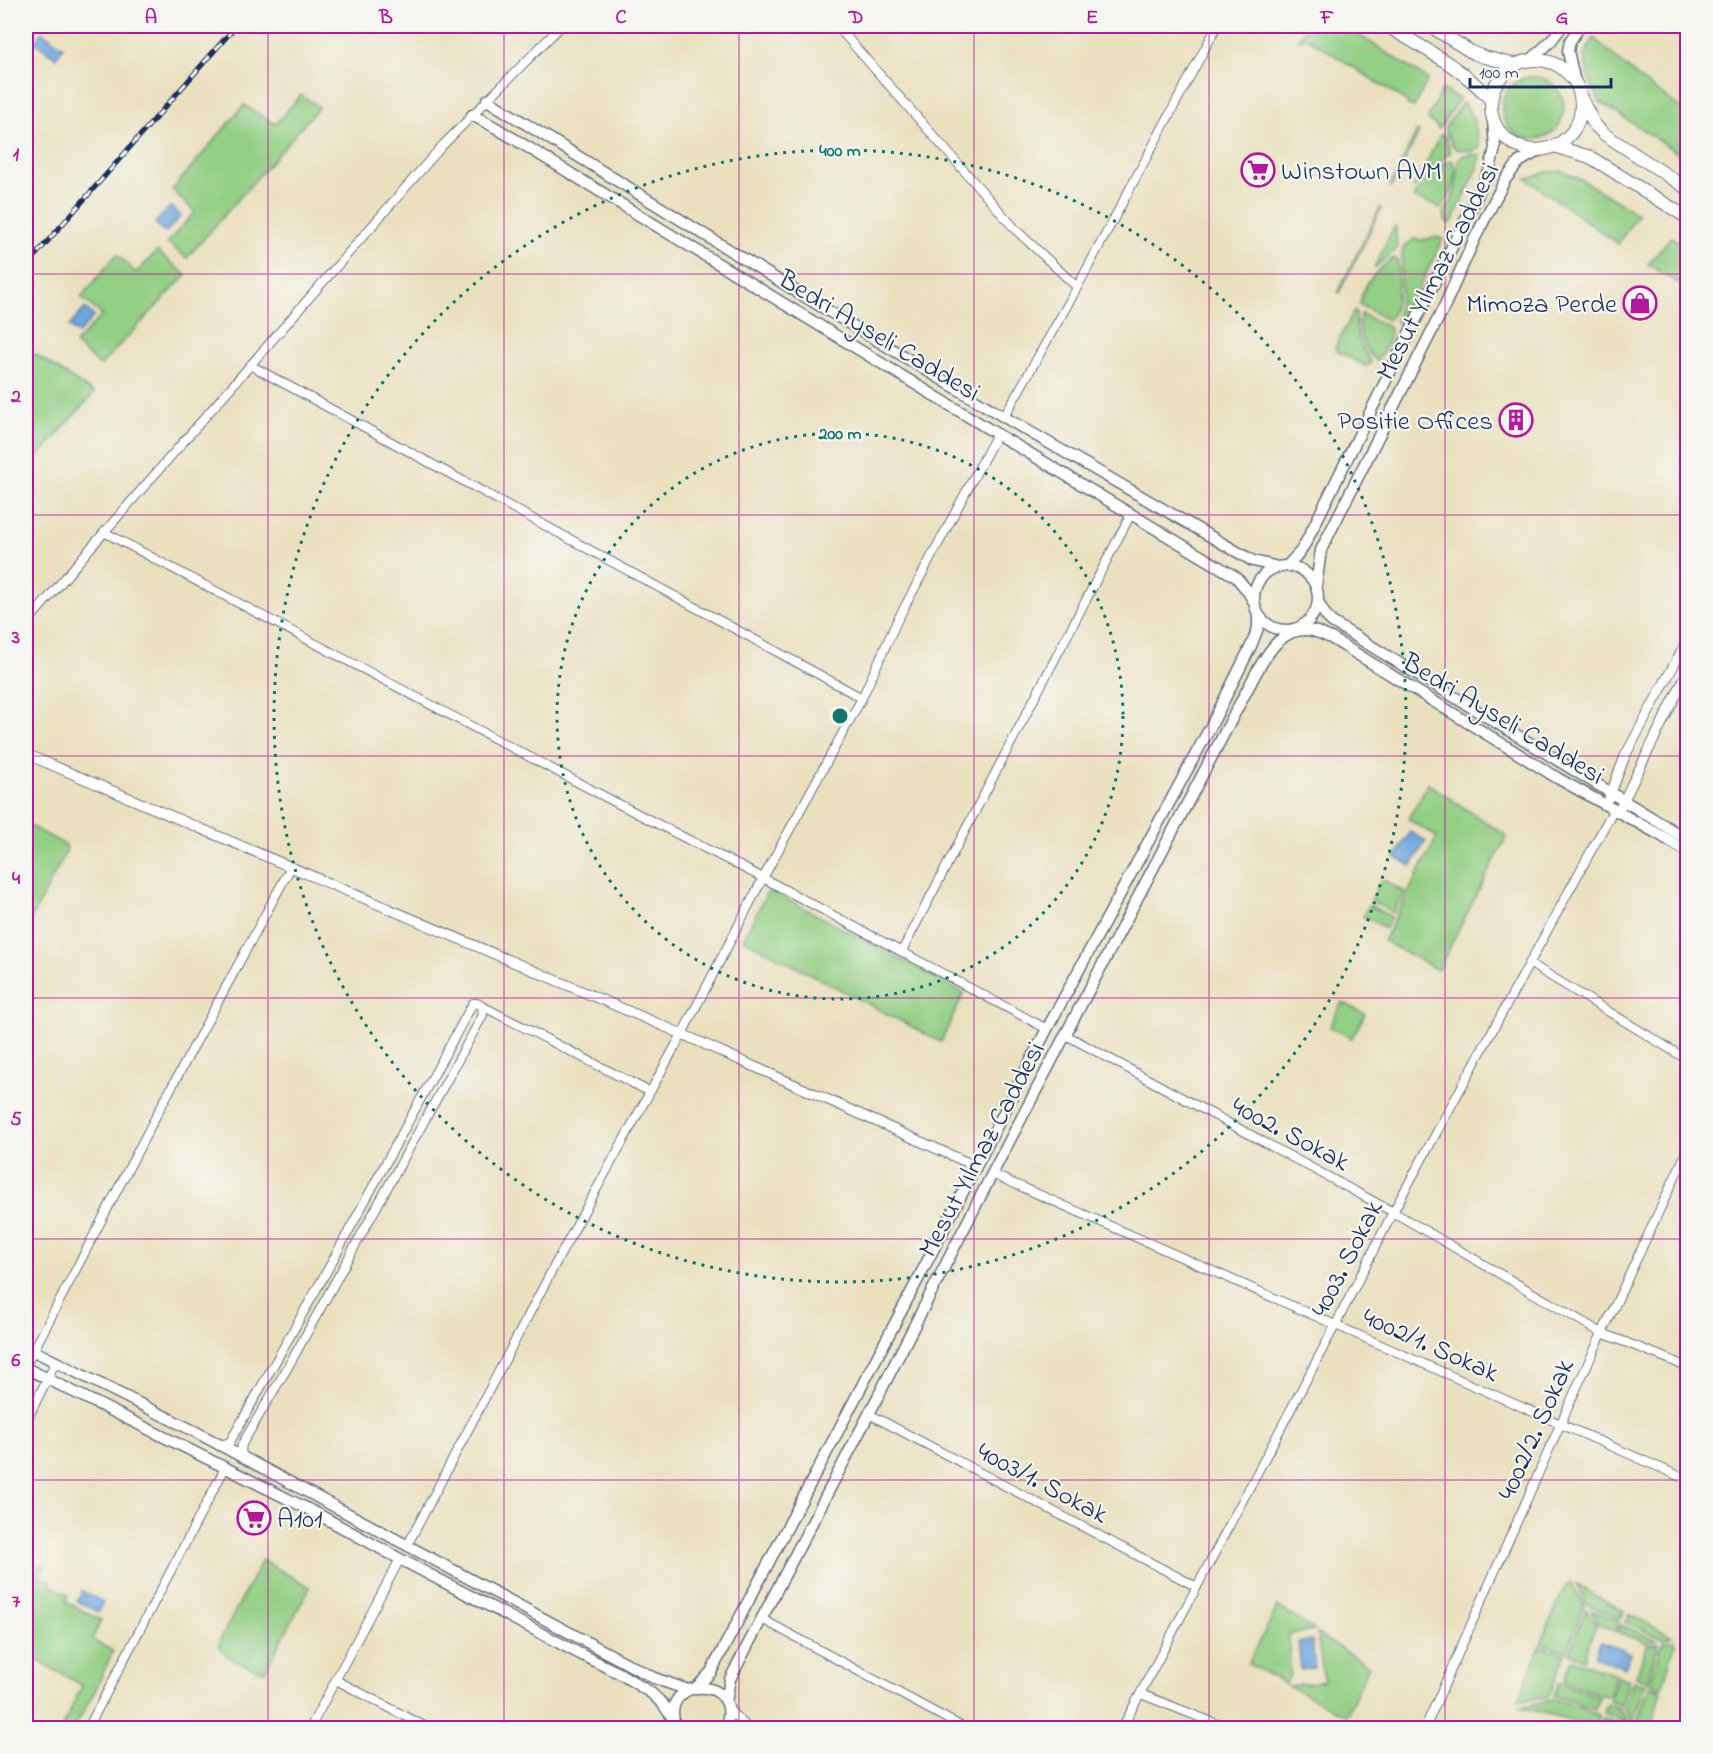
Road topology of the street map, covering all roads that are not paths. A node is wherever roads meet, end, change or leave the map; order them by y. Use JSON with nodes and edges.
{"nodes":[{"id":1,"x":561,"y":26,"type":"edge"},
{"id":2,"x":837,"y":26,"type":"edge"},
{"id":3,"x":1217,"y":26,"type":"edge"},
{"id":4,"x":1387,"y":26,"type":"edge"},
{"id":5,"x":1430,"y":26,"type":"edge"},
{"id":6,"x":1562,"y":26,"type":"edge"},
{"id":7,"x":1580,"y":26,"type":"edge"},
{"id":8,"x":1533,"y":59,"type":"junction"},
{"id":9,"x":1516,"y":65,"type":"junction"},
{"id":10,"x":1575,"y":83,"type":"junction"},
{"id":11,"x":1580,"y":97,"type":"junction"},
{"id":12,"x":487,"y":100,"type":"junction"},
{"id":13,"x":1491,"y":100,"type":"junction"},
{"id":14,"x":472,"y":116,"type":"junction"},
{"id":15,"x":1493,"y":120,"type":"junction"},
{"id":16,"x":1554,"y":146,"type":"junction"},
{"id":17,"x":1540,"y":150,"type":"junction"},
{"id":18,"x":1688,"y":189,"type":"edge"},
{"id":19,"x":1688,"y":218,"type":"edge"},
{"id":20,"x":1077,"y":287,"type":"junction"},
{"id":21,"x":250,"y":365,"type":"junction"},
{"id":22,"x":1004,"y":417,"type":"junction"},
{"id":23,"x":997,"y":434,"type":"junction"},
{"id":24,"x":1131,"y":514,"type":"junction"},
{"id":25,"x":104,"y":532,"type":"junction"},
{"id":26,"x":1282,"y":567,"type":"junction"},
{"id":27,"x":1316,"y":586,"type":"junction"},
{"id":28,"x":1318,"y":602,"type":"junction"},
{"id":29,"x":1256,"y":609,"type":"junction"},
{"id":30,"x":26,"y":624,"type":"edge"},
{"id":31,"x":1295,"y":630,"type":"junction"},
{"id":32,"x":1688,"y":639,"type":"edge"},
{"id":33,"x":1688,"y":671,"type":"edge"},
{"id":34,"x":862,"y":698,"type":"junction"},
{"id":35,"x":26,"y":754,"type":"edge"},
{"id":36,"x":1612,"y":793,"type":"junction"},
{"id":37,"x":1624,"y":801,"type":"junction"},
{"id":38,"x":1612,"y":809,"type":"junction"},
{"id":39,"x":1688,"y":840,"type":"edge"},
{"id":40,"x":1688,"y":852,"type":"edge"},
{"id":41,"x":291,"y":867,"type":"junction"},
{"id":42,"x":763,"y":878,"type":"junction"},
{"id":43,"x":902,"y":951,"type":"junction"},
{"id":44,"x":1529,"y":963,"type":"junction"},
{"id":45,"x":482,"y":1006,"type":"junction"},
{"id":46,"x":1047,"y":1029,"type":"junction"},
{"id":47,"x":682,"y":1034,"type":"junction"},
{"id":48,"x":1066,"y":1035,"type":"junction"},
{"id":49,"x":1688,"y":1060,"type":"edge"},
{"id":50,"x":650,"y":1092,"type":"junction"},
{"id":51,"x":1688,"y":1149,"type":"edge"},
{"id":52,"x":975,"y":1166,"type":"junction"},
{"id":53,"x":992,"y":1174,"type":"junction"},
{"id":54,"x":1394,"y":1212,"type":"junction"},
{"id":55,"x":1336,"y":1324,"type":"junction"},
{"id":56,"x":1602,"y":1333,"type":"junction"},
{"id":57,"x":29,"y":1349,"type":"edge"},
{"id":58,"x":55,"y":1363,"type":"junction"},
{"id":59,"x":26,"y":1366,"type":"edge"},
{"id":60,"x":1688,"y":1368,"type":"edge"},
{"id":61,"x":47,"y":1379,"type":"junction"},
{"id":62,"x":869,"y":1414,"type":"junction"},
{"id":63,"x":26,"y":1422,"type":"edge"},
{"id":64,"x":1560,"y":1425,"type":"junction"},
{"id":65,"x":219,"y":1445,"type":"junction"},
{"id":66,"x":244,"y":1458,"type":"junction"},
{"id":67,"x":225,"y":1468,"type":"junction"},
{"id":68,"x":1688,"y":1480,"type":"edge"},
{"id":69,"x":407,"y":1546,"type":"junction"},
{"id":70,"x":400,"y":1559,"type":"junction"},
{"id":71,"x":1197,"y":1587,"type":"junction"},
{"id":72,"x":762,"y":1619,"type":"junction"},
{"id":73,"x":336,"y":1680,"type":"junction"},
{"id":74,"x":692,"y":1689,"type":"junction"},
{"id":75,"x":1140,"y":1694,"type":"junction"},
{"id":76,"x":727,"y":1706,"type":"junction"},
{"id":77,"x":675,"y":1726,"type":"edge"},
{"id":78,"x":88,"y":1728,"type":"edge"},
{"id":79,"x":310,"y":1728,"type":"edge"},
{"id":80,"x":429,"y":1728,"type":"edge"},
{"id":81,"x":725,"y":1728,"type":"edge"},
{"id":82,"x":748,"y":1728,"type":"edge"},
{"id":83,"x":964,"y":1728,"type":"edge"},
{"id":84,"x":1122,"y":1728,"type":"edge"},
{"id":85,"x":1227,"y":1728,"type":"edge"},
{"id":86,"x":1425,"y":1728,"type":"edge"}],
"edges":[{"from":1,"to":12,"type":"street"},
{"from":2,"to":20,"type":"street"},
{"from":3,"to":20,"type":"street"},
{"from":4,"to":13,"type":"main road"},
{"from":5,"to":9,"type":"main road"},
{"from":6,"to":8,"type":"main road"},
{"from":7,"to":10,"type":"main road"},
{"from":8,"to":9,"type":"main road"},
{"from":8,"to":10,"type":"main road"},
{"from":9,"to":13,"type":"main road"},
{"from":10,"to":11,"type":"main road"},
{"from":11,"to":16,"type":"main road"},
{"from":11,"to":18,"type":"main road"},
{"from":12,"to":14,"type":"street"},
{"from":12,"to":22,"type":"main road","name":"Bedri Ayseli Caddesi"},
{"from":13,"to":15,"type":"main road"},
{"from":14,"to":21,"type":"street"},
{"from":14,"to":23,"type":"main road","name":"Bedri Ayseli Caddesi"},
{"from":15,"to":17,"type":"main road"},
{"from":15,"to":26,"type":"main road","name":"Mesut Yılmaz Caddesi"},
{"from":16,"to":17,"type":"main road"},
{"from":16,"to":19,"type":"main road"},
{"from":17,"to":27,"type":"main road","name":"Mesut Yılmaz Caddesi"},
{"from":20,"to":22,"type":"street"},
{"from":21,"to":25,"type":"street"},
{"from":21,"to":34,"type":"street"},
{"from":22,"to":26,"type":"main road","name":"Bedri Ayseli Caddesi"},
{"from":23,"to":24,"type":"main road","name":"Bedri Ayseli Caddesi"},
{"from":23,"to":34,"type":"street"},
{"from":24,"to":29,"type":"main road","name":"Bedri Ayseli Caddesi"},
{"from":24,"to":43,"type":"street"},
{"from":25,"to":30,"type":"street"},
{"from":25,"to":42,"type":"street"},
{"from":26,"to":27,"type":"main road"},
{"from":26,"to":29,"type":"main road"},
{"from":27,"to":28,"type":"main road"},
{"from":28,"to":31,"type":"main road"},
{"from":28,"to":36,"type":"main road","name":"Bedri Ayseli Caddesi"},
{"from":29,"to":31,"type":"main road"},
{"from":29,"to":46,"type":"main road","name":"Mesut Yılmaz Caddesi"},
{"from":31,"to":38,"type":"main road","name":"Bedri Ayseli Caddesi"},
{"from":31,"to":48,"type":"main road","name":"Mesut Yılmaz Caddesi"},
{"from":32,"to":36,"type":"street"},
{"from":33,"to":37,"type":"street"},
{"from":34,"to":42,"type":"street"},
{"from":35,"to":41,"type":"street"},
{"from":36,"to":37,"type":"main road","name":"Bedri Ayseli Caddesi"},
{"from":36,"to":38,"type":"street"},
{"from":37,"to":38,"type":"street"},
{"from":37,"to":39,"type":"main road","name":"Bedri Ayseli Caddesi"},
{"from":38,"to":40,"type":"main road","name":"Bedri Ayseli Caddesi"},
{"from":38,"to":44,"type":"street","name":"4003. Sokak"},
{"from":41,"to":47,"type":"street"},
{"from":41,"to":57,"type":"street"},
{"from":42,"to":43,"type":"street"},
{"from":42,"to":47,"type":"street"},
{"from":43,"to":46,"type":"street"},
{"from":44,"to":49,"type":"street"},
{"from":44,"to":54,"type":"street","name":"4003. Sokak"},
{"from":45,"to":50,"type":"street"},
{"from":45,"to":65,"type":"street"},
{"from":45,"to":66,"type":"street"},
{"from":46,"to":52,"type":"main road","name":"Mesut Yılmaz Caddesi"},
{"from":47,"to":50,"type":"street"},
{"from":47,"to":52,"type":"street"},
{"from":48,"to":53,"type":"main road","name":"Mesut Yılmaz Caddesi"},
{"from":48,"to":54,"type":"street","name":"4002. Sokak"},
{"from":50,"to":69,"type":"street"},
{"from":51,"to":56,"type":"street","name":"4002/2. Sokak"},
{"from":52,"to":74,"type":"main road","name":"Mesut Yılmaz Caddesi"},
{"from":53,"to":55,"type":"street","name":"4002/1. Sokak"},
{"from":53,"to":62,"type":"main road","name":"Mesut Yılmaz Caddesi"},
{"from":54,"to":55,"type":"street","name":"4003. Sokak"},
{"from":54,"to":56,"type":"street","name":"4002. Sokak"},
{"from":55,"to":64,"type":"street","name":"4002/1. Sokak"},
{"from":55,"to":71,"type":"street","name":"4003. Sokak"},
{"from":56,"to":60,"type":"street","name":"4002. Sokak"},
{"from":56,"to":64,"type":"street","name":"4002/2. Sokak"},
{"from":57,"to":58,"type":"main road"},
{"from":57,"to":59,"type":"street"},
{"from":58,"to":61,"type":"street"},
{"from":58,"to":65,"type":"main road"},
{"from":59,"to":61,"type":"main road"},
{"from":61,"to":63,"type":"street"},
{"from":61,"to":67,"type":"main road"},
{"from":62,"to":71,"type":"street","name":"4003/1. Sokak"},
{"from":62,"to":72,"type":"main road","name":"Mesut Yılmaz Caddesi"},
{"from":64,"to":68,"type":"street","name":"4002/1. Sokak"},
{"from":64,"to":86,"type":"street","name":"4002/2. Sokak"},
{"from":65,"to":66,"type":"main road"},
{"from":66,"to":69,"type":"main road"},
{"from":67,"to":70,"type":"main road"},
{"from":67,"to":78,"type":"street"},
{"from":69,"to":74,"type":"main road"},
{"from":70,"to":73,"type":"street"},
{"from":70,"to":77,"type":"main road"},
{"from":71,"to":75,"type":"street","name":"4003. Sokak"},
{"from":72,"to":76,"type":"main road","name":"Mesut Yılmaz Caddesi"},
{"from":72,"to":83,"type":"street"},
{"from":73,"to":79,"type":"street"},
{"from":73,"to":80,"type":"street"},
{"from":74,"to":76,"type":"main road"},
{"from":74,"to":77,"type":"main road","name":"Mesut Yılmaz Caddesi"},
{"from":75,"to":84,"type":"street","name":"4003. Sokak"},
{"from":75,"to":85,"type":"street"},
{"from":76,"to":81,"type":"main road","name":"Mesut Yılmaz Caddesi"},
{"from":76,"to":82,"type":"street"}]}
